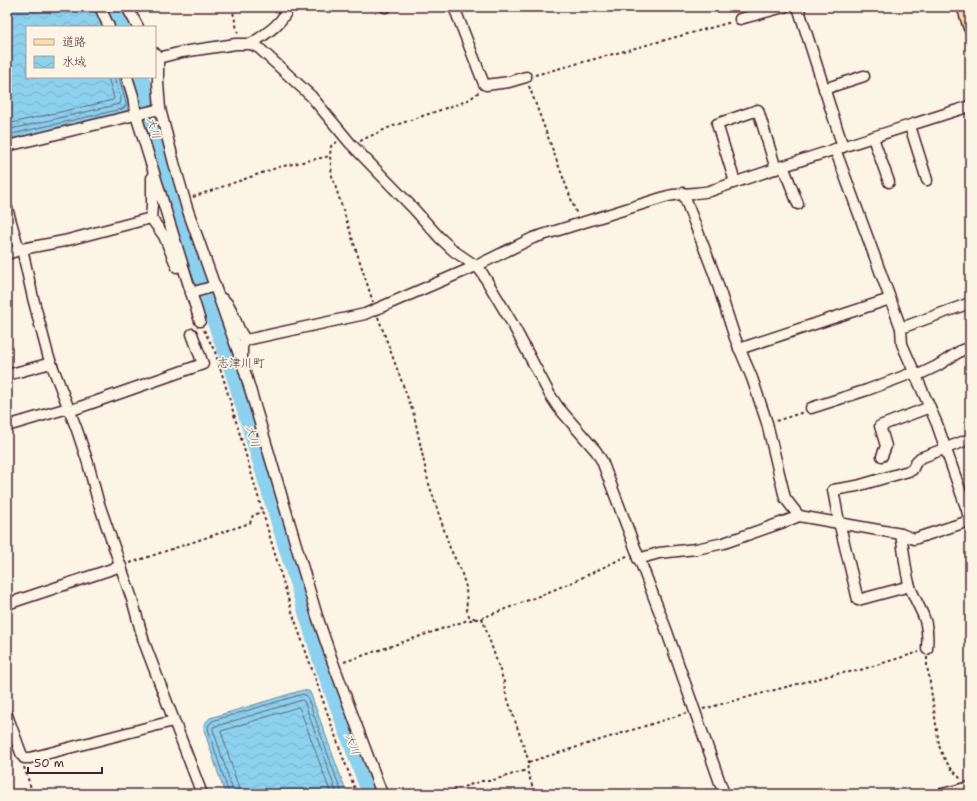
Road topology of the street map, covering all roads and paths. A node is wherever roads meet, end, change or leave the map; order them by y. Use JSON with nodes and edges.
{"nodes":[{"id":1,"x":100,"y":7,"type":"edge"},
{"id":2,"x":127,"y":7,"type":"edge"},
{"id":3,"x":232,"y":7,"type":"edge"},
{"id":4,"x":288,"y":7,"type":"edge"},
{"id":5,"x":454,"y":7,"type":"edge"},
{"id":6,"x":784,"y":7,"type":"edge"},
{"id":7,"x":798,"y":7,"type":"edge"},
{"id":8,"x":964,"y":7,"type":"edge"},
{"id":9,"x":740,"y":19,"type":"joint"},
{"id":10,"x":109,"y":26,"type":"edge"},
{"id":11,"x":137,"y":26,"type":"edge"},
{"id":12,"x":970,"y":27,"type":"edge"},
{"id":13,"x":240,"y":43,"type":"junction"},
{"id":14,"x":251,"y":44,"type":"junction"},
{"id":15,"x":157,"y":56,"type":"edge"},
{"id":16,"x":864,"y":76,"type":"dead end"},
{"id":17,"x":127,"y":78,"type":"edge"},
{"id":18,"x":526,"y":78,"type":"junction"},
{"id":19,"x":486,"y":85,"type":"junction"},
{"id":20,"x":824,"y":90,"type":"junction"},
{"id":21,"x":970,"y":106,"type":"edge"},
{"id":22,"x":158,"y":110,"type":"junction"},
{"id":23,"x":138,"y":115,"type":"junction"},
{"id":24,"x":910,"y":126,"type":"junction"},
{"id":25,"x":346,"y":137,"type":"junction"},
{"id":26,"x":873,"y":138,"type":"junction"},
{"id":27,"x":7,"y":146,"type":"edge"},
{"id":28,"x":353,"y":146,"type":"junction"},
{"id":29,"x":839,"y":148,"type":"junction"},
{"id":30,"x":330,"y":156,"type":"junction"},
{"id":31,"x":779,"y":167,"type":"junction"},
{"id":32,"x":153,"y":171,"type":"junction"},
{"id":33,"x":927,"y":180,"type":"dead end"},
{"id":34,"x":735,"y":182,"type":"junction"},
{"id":35,"x":889,"y":182,"type":"dead end"},
{"id":36,"x":190,"y":192,"type":"dead end"},
{"id":37,"x":684,"y":193,"type":"junction"},
{"id":38,"x":798,"y":204,"type":"dead end"},
{"id":39,"x":7,"y":208,"type":"edge"},
{"id":40,"x":151,"y":218,"type":"junction"},
{"id":41,"x":580,"y":222,"type":"junction"},
{"id":42,"x":21,"y":250,"type":"junction"},
{"id":43,"x":7,"y":254,"type":"edge"},
{"id":44,"x":476,"y":266,"type":"junction"},
{"id":45,"x":214,"y":286,"type":"junction"},
{"id":46,"x":192,"y":289,"type":"junction"},
{"id":47,"x":219,"y":297,"type":"junction"},
{"id":48,"x":890,"y":299,"type":"junction"},
{"id":49,"x":970,"y":303,"type":"edge"},
{"id":50,"x":375,"y":309,"type":"junction"},
{"id":51,"x":200,"y":321,"type":"joint"},
{"id":52,"x":901,"y":328,"type":"junction"},
{"id":53,"x":192,"y":334,"type":"dead end"},
{"id":54,"x":246,"y":340,"type":"junction"},
{"id":55,"x":970,"y":348,"type":"edge"},
{"id":56,"x":739,"y":349,"type":"junction"},
{"id":57,"x":242,"y":362,"type":"junction"},
{"id":58,"x":51,"y":363,"type":"junction"},
{"id":59,"x":915,"y":374,"type":"junction"},
{"id":60,"x":7,"y":375,"type":"edge"},
{"id":61,"x":930,"y":407,"type":"junction"},
{"id":62,"x":811,"y":408,"type":"joint"},
{"id":63,"x":68,"y":410,"type":"junction"},
{"id":64,"x":767,"y":423,"type":"junction"},
{"id":65,"x":7,"y":426,"type":"edge"},
{"id":66,"x":970,"y":439,"type":"edge"},
{"id":67,"x":945,"y":448,"type":"junction"},
{"id":68,"x":882,"y":456,"type":"dead end"},
{"id":69,"x":969,"y":510,"type":"edge"},
{"id":70,"x":263,"y":512,"type":"junction"},
{"id":71,"x":799,"y":516,"type":"junction"},
{"id":72,"x":839,"y":522,"type":"junction"},
{"id":73,"x":969,"y":523,"type":"edge"},
{"id":74,"x":901,"y":534,"type":"junction"},
{"id":75,"x":637,"y":555,"type":"junction"},
{"id":76,"x":122,"y":566,"type":"junction"},
{"id":77,"x":910,"y":586,"type":"junction"},
{"id":78,"x":7,"y":604,"type":"edge"},
{"id":79,"x":482,"y":618,"type":"junction"},
{"id":80,"x":476,"y":619,"type":"junction"},
{"id":81,"x":927,"y":649,"type":"junction"},
{"id":82,"x":342,"y":663,"type":"dead end"},
{"id":83,"x":694,"y":711,"type":"junction"},
{"id":84,"x":7,"y":715,"type":"edge"},
{"id":85,"x":173,"y":721,"type":"junction"},
{"id":86,"x":24,"y":758,"type":"junction"},
{"id":87,"x":529,"y":762,"type":"junction"},
{"id":88,"x":528,"y":770,"type":"junction"},
{"id":89,"x":967,"y":790,"type":"edge"},
{"id":90,"x":33,"y":794,"type":"edge"},
{"id":91,"x":202,"y":794,"type":"edge"},
{"id":92,"x":357,"y":794,"type":"edge"},
{"id":93,"x":382,"y":794,"type":"edge"},
{"id":94,"x":441,"y":794,"type":"edge"},
{"id":95,"x":535,"y":794,"type":"edge"},
{"id":96,"x":724,"y":794,"type":"edge"},
{"id":97,"x":942,"y":794,"type":"edge"}],
"edges":[{"from":1,"to":10,"type":"street"},
{"from":2,"to":11,"type":"street"},
{"from":3,"to":13,"type":"path"},
{"from":4,"to":14,"type":"street"},
{"from":5,"to":19,"type":"street"},
{"from":6,"to":9,"type":"street"},
{"from":7,"to":20,"type":"street"},
{"from":8,"to":12,"type":"main road"},
{"from":9,"to":18,"type":"path"},
{"from":13,"to":14,"type":"street"},
{"from":13,"to":15,"type":"street"},
{"from":14,"to":25,"type":"street"},
{"from":15,"to":22,"type":"street"},
{"from":16,"to":20,"type":"street"},
{"from":17,"to":23,"type":"street"},
{"from":18,"to":19,"type":"street"},
{"from":18,"to":41,"type":"path"},
{"from":19,"to":28,"type":"path"},
{"from":20,"to":29,"type":"street"},
{"from":21,"to":24,"type":"street"},
{"from":22,"to":23,"type":"street"},
{"from":22,"to":45,"type":"street"},
{"from":23,"to":27,"type":"street"},
{"from":23,"to":32,"type":"street"},
{"from":24,"to":26,"type":"street"},
{"from":24,"to":33,"type":"street"},
{"from":25,"to":28,"type":"street"},
{"from":25,"to":30,"type":"path"},
{"from":26,"to":29,"type":"street"},
{"from":26,"to":35,"type":"street"},
{"from":28,"to":44,"type":"street"},
{"from":29,"to":31,"type":"street"},
{"from":29,"to":48,"type":"street"},
{"from":30,"to":36,"type":"path"},
{"from":30,"to":50,"type":"path"},
{"from":31,"to":34,"type":"street"},
{"from":31,"to":34,"type":"street"},
{"from":31,"to":38,"type":"street"},
{"from":32,"to":40,"type":"street"},
{"from":32,"to":46,"type":"street"},
{"from":34,"to":37,"type":"street"},
{"from":37,"to":41,"type":"street"},
{"from":37,"to":56,"type":"street"},
{"from":39,"to":42,"type":"street"},
{"from":40,"to":42,"type":"street"},
{"from":40,"to":46,"type":"street"},
{"from":41,"to":44,"type":"street"},
{"from":42,"to":43,"type":"street"},
{"from":42,"to":58,"type":"street"},
{"from":44,"to":50,"type":"street"},
{"from":44,"to":75,"type":"street"},
{"from":45,"to":46,"type":"street"},
{"from":45,"to":47,"type":"street"},
{"from":46,"to":51,"type":"street"},
{"from":47,"to":54,"type":"street"},
{"from":47,"to":57,"type":"street"},
{"from":48,"to":52,"type":"street"},
{"from":48,"to":56,"type":"street"},
{"from":49,"to":52,"type":"street"},
{"from":50,"to":54,"type":"street"},
{"from":50,"to":80,"type":"path"},
{"from":51,"to":70,"type":"path"},
{"from":52,"to":59,"type":"street"},
{"from":53,"to":63,"type":"street"},
{"from":54,"to":57,"type":"street"},
{"from":55,"to":59,"type":"street"},
{"from":56,"to":64,"type":"street"},
{"from":57,"to":93,"type":"street"},
{"from":58,"to":60,"type":"street"},
{"from":58,"to":63,"type":"street"},
{"from":59,"to":61,"type":"street"},
{"from":59,"to":62,"type":"street"},
{"from":61,"to":67,"type":"street"},
{"from":61,"to":68,"type":"street"},
{"from":62,"to":64,"type":"path"},
{"from":63,"to":65,"type":"street"},
{"from":63,"to":76,"type":"street"},
{"from":64,"to":71,"type":"street"},
{"from":66,"to":67,"type":"street"},
{"from":67,"to":69,"type":"street"},
{"from":67,"to":72,"type":"street"},
{"from":69,"to":73,"type":"street"},
{"from":70,"to":76,"type":"path"},
{"from":70,"to":92,"type":"path"},
{"from":71,"to":72,"type":"street"},
{"from":71,"to":75,"type":"street"},
{"from":72,"to":74,"type":"street"},
{"from":72,"to":77,"type":"street"},
{"from":73,"to":74,"type":"street"},
{"from":74,"to":77,"type":"street"},
{"from":75,"to":79,"type":"path"},
{"from":75,"to":83,"type":"street"},
{"from":76,"to":78,"type":"street"},
{"from":76,"to":85,"type":"street"},
{"from":77,"to":81,"type":"street"},
{"from":79,"to":80,"type":"path"},
{"from":79,"to":87,"type":"path"},
{"from":80,"to":82,"type":"path"},
{"from":81,"to":83,"type":"path"},
{"from":81,"to":89,"type":"path"},
{"from":83,"to":87,"type":"path"},
{"from":83,"to":96,"type":"street"},
{"from":84,"to":86,"type":"street"},
{"from":85,"to":86,"type":"street"},
{"from":85,"to":91,"type":"street"},
{"from":86,"to":90,"type":"path"},
{"from":87,"to":88,"type":"path"},
{"from":88,"to":94,"type":"path"},
{"from":88,"to":95,"type":"path"},
{"from":89,"to":97,"type":"street"}]}
